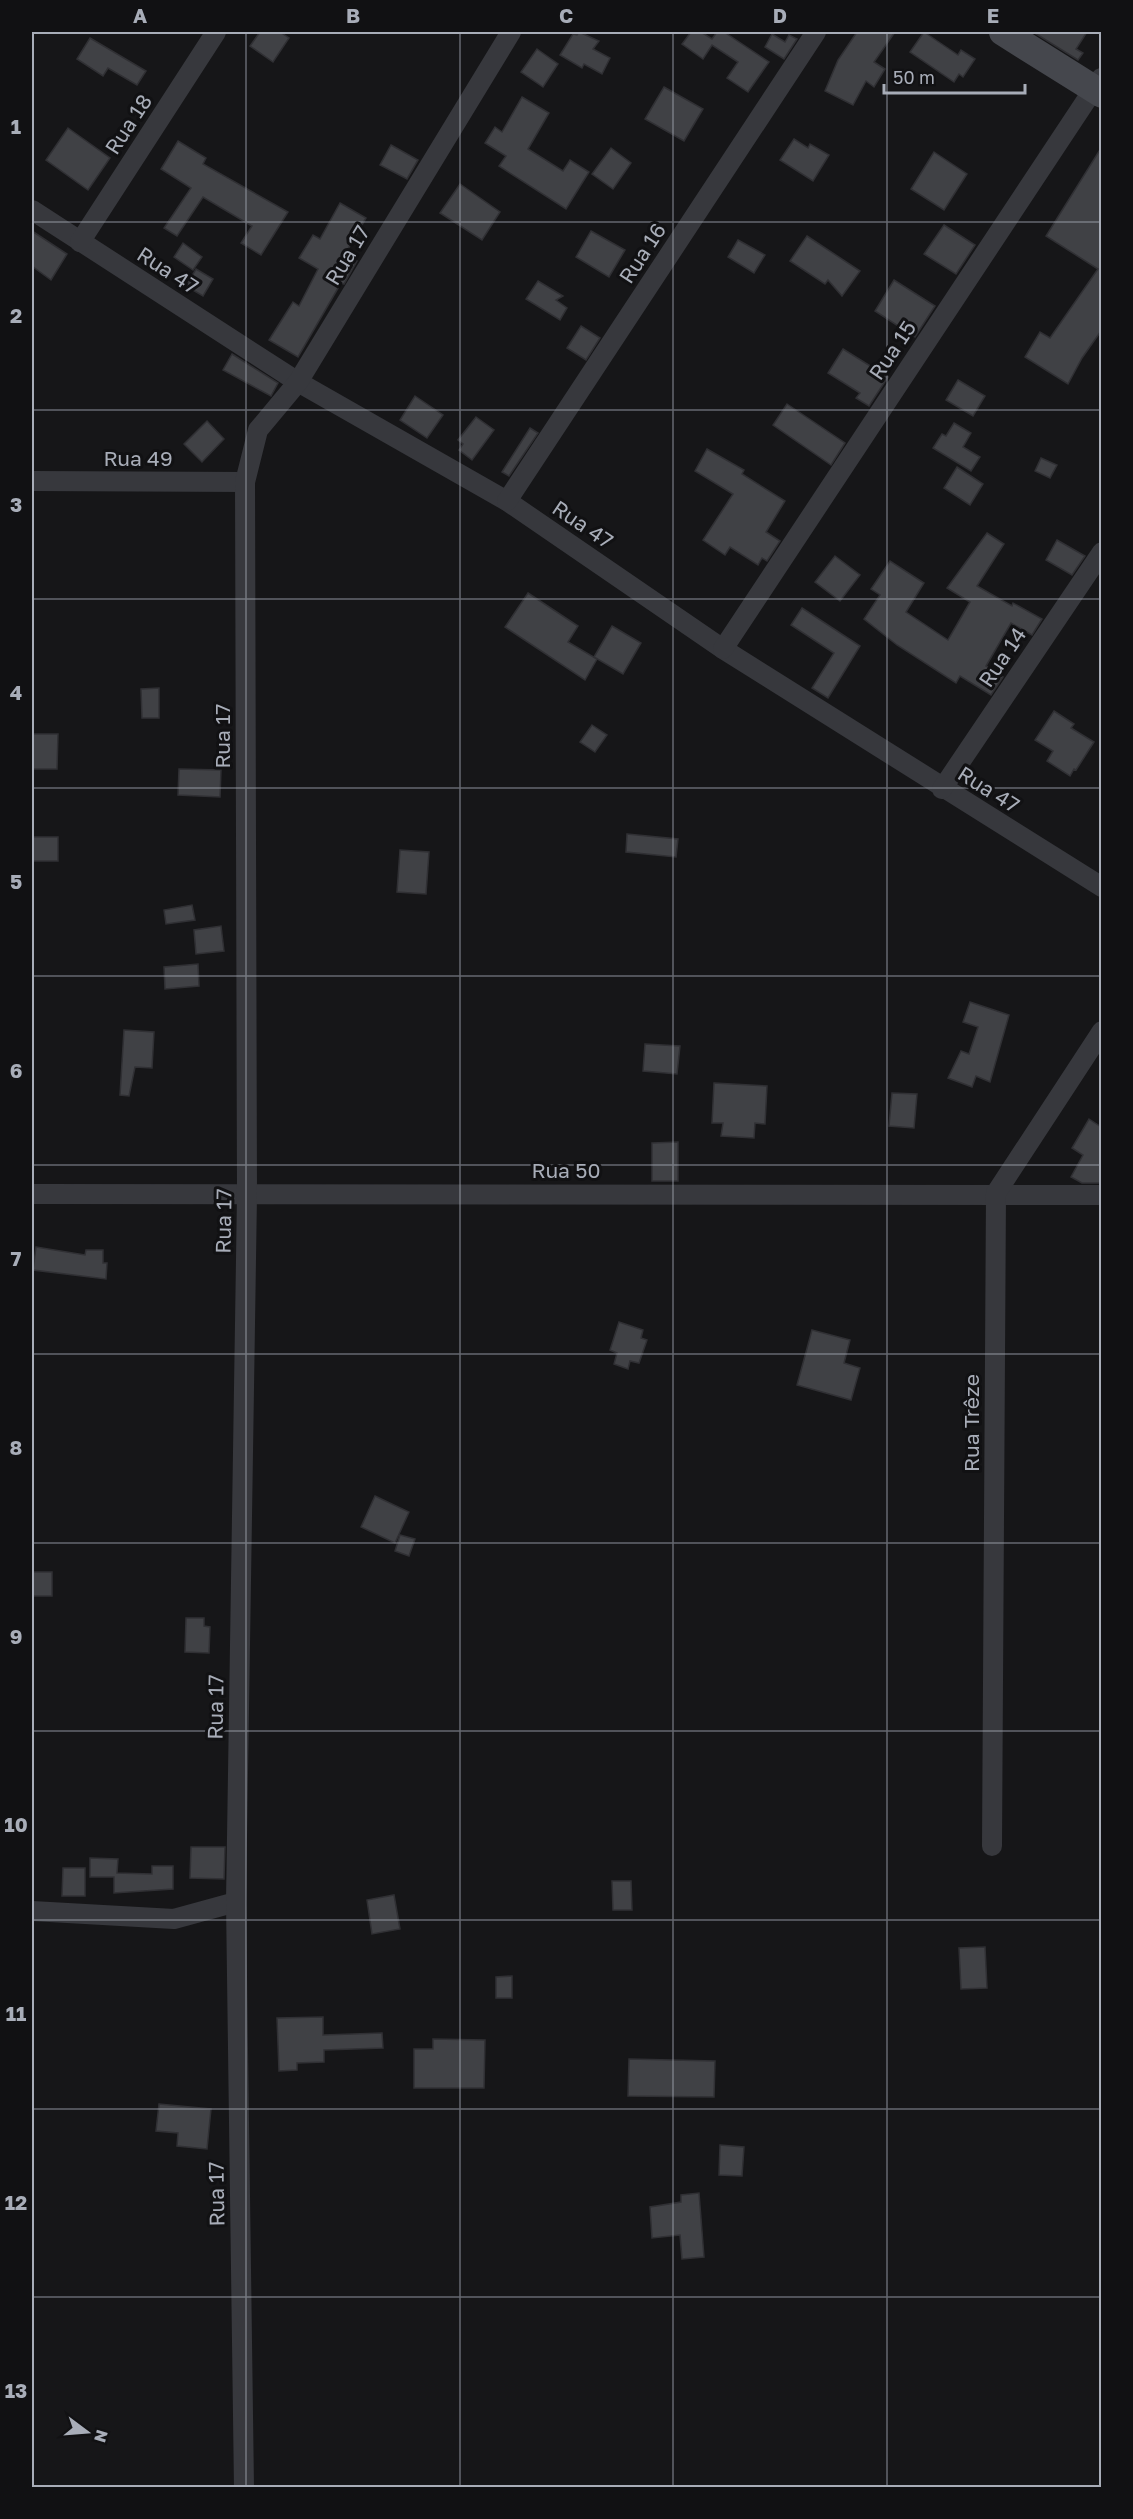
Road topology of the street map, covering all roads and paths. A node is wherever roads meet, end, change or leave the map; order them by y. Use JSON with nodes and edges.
{"nodes":[{"id":1,"x":216,"y":32,"type":"edge"},
{"id":2,"x":511,"y":32,"type":"edge"},
{"id":3,"x":816,"y":32,"type":"edge"},
{"id":4,"x":1003,"y":32,"type":"edge"},
{"id":5,"x":1099,"y":87,"type":"edge"},
{"id":6,"x":32,"y":210,"type":"edge"},
{"id":7,"x":81,"y":242,"type":"junction"},
{"id":8,"x":297,"y":382,"type":"junction"},
{"id":9,"x":32,"y":481,"type":"edge"},
{"id":10,"x":245,"y":482,"type":"junction"},
{"id":11,"x":507,"y":501,"type":"junction"},
{"id":12,"x":1101,"y":552,"type":"edge"},
{"id":13,"x":723,"y":648,"type":"junction"},
{"id":14,"x":942,"y":789,"type":"junction"},
{"id":15,"x":1101,"y":887,"type":"edge"},
{"id":16,"x":1101,"y":1031,"type":"edge"},
{"id":17,"x":996,"y":1193,"type":"junction"},
{"id":18,"x":32,"y":1194,"type":"edge"},
{"id":19,"x":247,"y":1195,"type":"junction"},
{"id":20,"x":1101,"y":1195,"type":"edge"},
{"id":21,"x":993,"y":1846,"type":"dead end"},
{"id":22,"x":236,"y":1902,"type":"junction"},
{"id":23,"x":32,"y":1911,"type":"edge"},
{"id":24,"x":244,"y":2487,"type":"edge"}],
"edges":[{"from":1,"to":7,"type":"street","name":"Rua 18"},
{"from":2,"to":8,"type":"street","name":"Rua 17"},
{"from":3,"to":11,"type":"street","name":"Rua 16"},
{"from":4,"to":5,"type":"main road"},
{"from":5,"to":13,"type":"street","name":"Rua 15"},
{"from":6,"to":7,"type":"street","name":"Rua 47"},
{"from":7,"to":8,"type":"street","name":"Rua 47"},
{"from":8,"to":10,"type":"street","name":"Rua 17"},
{"from":8,"to":11,"type":"street","name":"Rua 47"},
{"from":9,"to":10,"type":"street","name":"Rua 49"},
{"from":10,"to":19,"type":"street","name":"Rua 17"},
{"from":11,"to":13,"type":"street","name":"Rua 47"},
{"from":12,"to":14,"type":"street","name":"Rua 14"},
{"from":13,"to":14,"type":"street","name":"Rua 47"},
{"from":14,"to":15,"type":"street","name":"Rua 47"},
{"from":16,"to":17,"type":"street"},
{"from":17,"to":19,"type":"street","name":"Rua 50"},
{"from":17,"to":20,"type":"street","name":"Rua 50"},
{"from":17,"to":21,"type":"street","name":"Rua Trêze"},
{"from":18,"to":19,"type":"street","name":"Rua 50"},
{"from":19,"to":22,"type":"street","name":"Rua 17"},
{"from":22,"to":23,"type":"street"},
{"from":22,"to":24,"type":"street","name":"Rua 17"}]}
